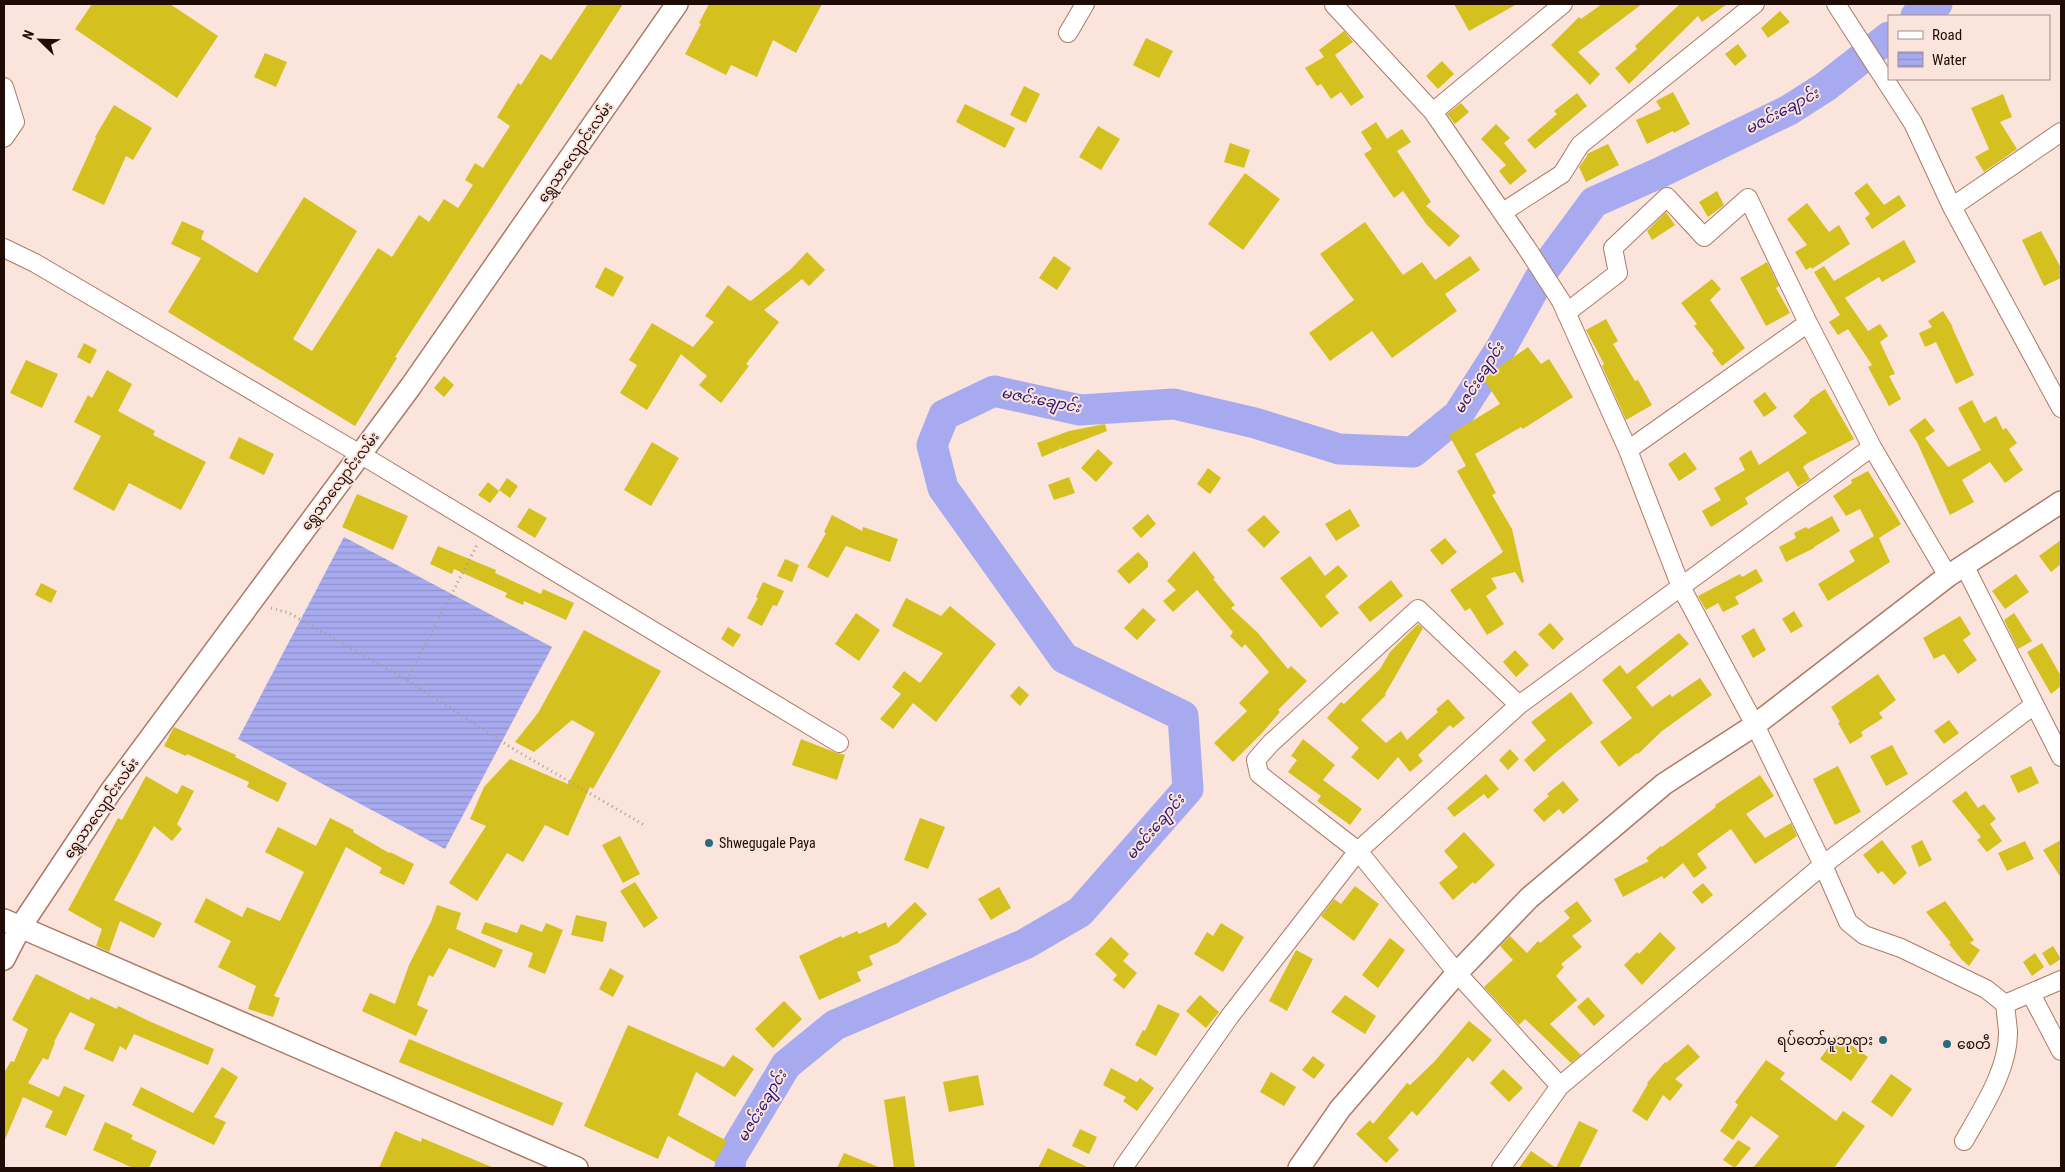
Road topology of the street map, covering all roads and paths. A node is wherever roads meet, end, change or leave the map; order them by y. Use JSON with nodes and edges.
{"nodes":[{"id":1,"x":677,"y":4,"type":"edge"},
{"id":2,"x":1085,"y":4,"type":"edge"},
{"id":3,"x":1335,"y":4,"type":"edge"},
{"id":4,"x":1563,"y":4,"type":"edge"},
{"id":5,"x":1754,"y":4,"type":"edge"},
{"id":6,"x":1836,"y":4,"type":"edge"},
{"id":7,"x":1068,"y":33,"type":"dead end"},
{"id":8,"x":4,"y":87,"type":"edge"},
{"id":9,"x":1432,"y":112,"type":"junction"},
{"id":10,"x":2061,"y":132,"type":"edge"},
{"id":11,"x":4,"y":138,"type":"edge"},
{"id":12,"x":1952,"y":207,"type":"junction"},
{"id":13,"x":1503,"y":212,"type":"junction"},
{"id":14,"x":4,"y":248,"type":"edge"},
{"id":15,"x":1564,"y":307,"type":"junction"},
{"id":16,"x":1808,"y":323,"type":"junction"},
{"id":17,"x":2061,"y":408,"type":"edge"},
{"id":18,"x":1872,"y":447,"type":"junction"},
{"id":19,"x":1628,"y":450,"type":"junction"},
{"id":20,"x":360,"y":454,"type":"junction"},
{"id":21,"x":2061,"y":502,"type":"edge"},
{"id":22,"x":486,"y":530,"type":"junction"},
{"id":23,"x":1956,"y":571,"type":"junction"},
{"id":24,"x":1681,"y":587,"type":"junction"},
{"id":25,"x":289,"y":613,"type":"dead end"},
{"id":26,"x":406,"y":680,"type":"junction"},
{"id":27,"x":1519,"y":705,"type":"junction"},
{"id":28,"x":2034,"y":705,"type":"junction"},
{"id":29,"x":1755,"y":725,"type":"junction"},
{"id":30,"x":839,"y":743,"type":"dead end"},
{"id":31,"x":2061,"y":757,"type":"edge"},
{"id":32,"x":646,"y":826,"type":"dead end"},
{"id":33,"x":1358,"y":851,"type":"junction"},
{"id":34,"x":1823,"y":865,"type":"junction"},
{"id":35,"x":12,"y":923,"type":"edge"},
{"id":36,"x":4,"y":959,"type":"edge"},
{"id":37,"x":1457,"y":973,"type":"junction"},
{"id":38,"x":2061,"y":980,"type":"edge"},
{"id":39,"x":2031,"y":994,"type":"junction"},
{"id":40,"x":2005,"y":1004,"type":"junction"},
{"id":41,"x":2061,"y":1051,"type":"edge"},
{"id":42,"x":1560,"y":1086,"type":"junction"},
{"id":43,"x":1964,"y":1141,"type":"dead end"},
{"id":44,"x":577,"y":1168,"type":"edge"},
{"id":45,"x":1123,"y":1168,"type":"edge"},
{"id":46,"x":1299,"y":1168,"type":"edge"},
{"id":47,"x":1501,"y":1168,"type":"edge"}],
"edges":[{"from":1,"to":20,"type":"street","name":"ရွှေသာလျောင်းလမ်း"},
{"from":2,"to":7,"type":"street"},
{"from":3,"to":9,"type":"street"},
{"from":4,"to":9,"type":"street"},
{"from":5,"to":13,"type":"street"},
{"from":6,"to":12,"type":"street"},
{"from":8,"to":11,"type":"street"},
{"from":9,"to":13,"type":"street"},
{"from":10,"to":12,"type":"street"},
{"from":12,"to":17,"type":"street"},
{"from":13,"to":15,"type":"street"},
{"from":14,"to":20,"type":"street"},
{"from":15,"to":16,"type":"street"},
{"from":15,"to":19,"type":"street"},
{"from":16,"to":18,"type":"street"},
{"from":16,"to":19,"type":"street"},
{"from":18,"to":23,"type":"street"},
{"from":18,"to":24,"type":"street"},
{"from":19,"to":24,"type":"street"},
{"from":20,"to":22,"type":"street"},
{"from":20,"to":35,"type":"street","name":"ရွှေသာလျောင်းလမ်း"},
{"from":21,"to":23,"type":"street"},
{"from":22,"to":26,"type":"path"},
{"from":22,"to":30,"type":"street"},
{"from":23,"to":28,"type":"street"},
{"from":23,"to":29,"type":"street"},
{"from":24,"to":27,"type":"street"},
{"from":24,"to":29,"type":"street"},
{"from":25,"to":26,"type":"path"},
{"from":26,"to":32,"type":"path"},
{"from":27,"to":33,"type":"street"},
{"from":27,"to":33,"type":"street"},
{"from":28,"to":31,"type":"street"},
{"from":28,"to":34,"type":"street"},
{"from":29,"to":34,"type":"street"},
{"from":29,"to":37,"type":"street"},
{"from":33,"to":37,"type":"street"},
{"from":33,"to":45,"type":"street"},
{"from":34,"to":40,"type":"street"},
{"from":34,"to":42,"type":"street"},
{"from":35,"to":36,"type":"street","name":"ရွှေသာလျောင်းလမ်း"},
{"from":35,"to":44,"type":"street"},
{"from":37,"to":42,"type":"street"},
{"from":37,"to":46,"type":"street"},
{"from":38,"to":39,"type":"street"},
{"from":39,"to":40,"type":"street"},
{"from":39,"to":41,"type":"street"},
{"from":40,"to":43,"type":"street"},
{"from":42,"to":47,"type":"street"}]}
